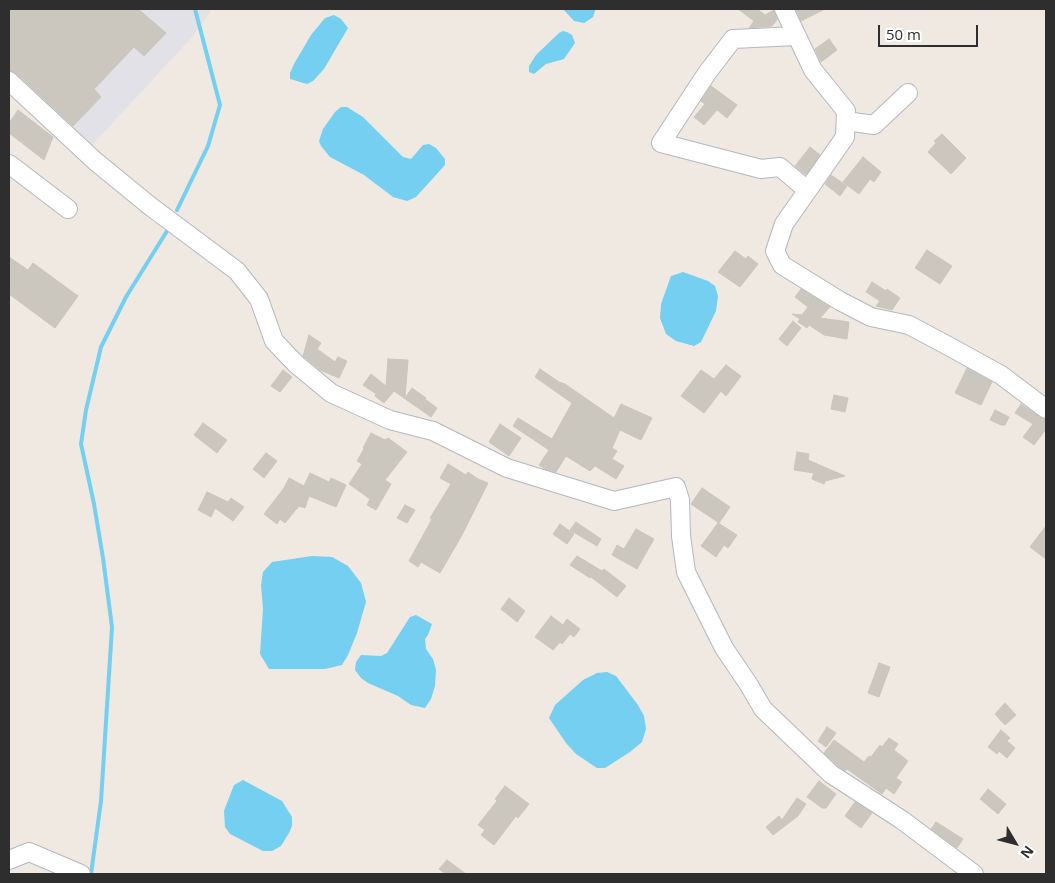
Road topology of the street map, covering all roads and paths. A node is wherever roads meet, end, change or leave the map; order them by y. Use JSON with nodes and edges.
{"nodes":[{"id":1,"x":784,"y":9,"type":"edge"},
{"id":2,"x":796,"y":36,"type":"junction"},
{"id":3,"x":9,"y":81,"type":"edge"},
{"id":4,"x":908,"y":93,"type":"dead end"},
{"id":5,"x":846,"y":121,"type":"junction"},
{"id":6,"x":9,"y":164,"type":"edge"},
{"id":7,"x":807,"y":190,"type":"junction"},
{"id":8,"x":68,"y":209,"type":"dead end"},
{"id":9,"x":1046,"y":409,"type":"edge"},
{"id":10,"x":10,"y":858,"type":"edge"},
{"id":11,"x":81,"y":874,"type":"edge"},
{"id":12,"x":974,"y":874,"type":"edge"}],
"edges":[{"from":1,"to":2,"type":"street"},
{"from":2,"to":5,"type":"street"},
{"from":2,"to":7,"type":"street"},
{"from":3,"to":12,"type":"street"},
{"from":4,"to":5,"type":"street"},
{"from":5,"to":7,"type":"street"},
{"from":6,"to":8,"type":"street"},
{"from":7,"to":9,"type":"street"},
{"from":10,"to":11,"type":"street"}]}
